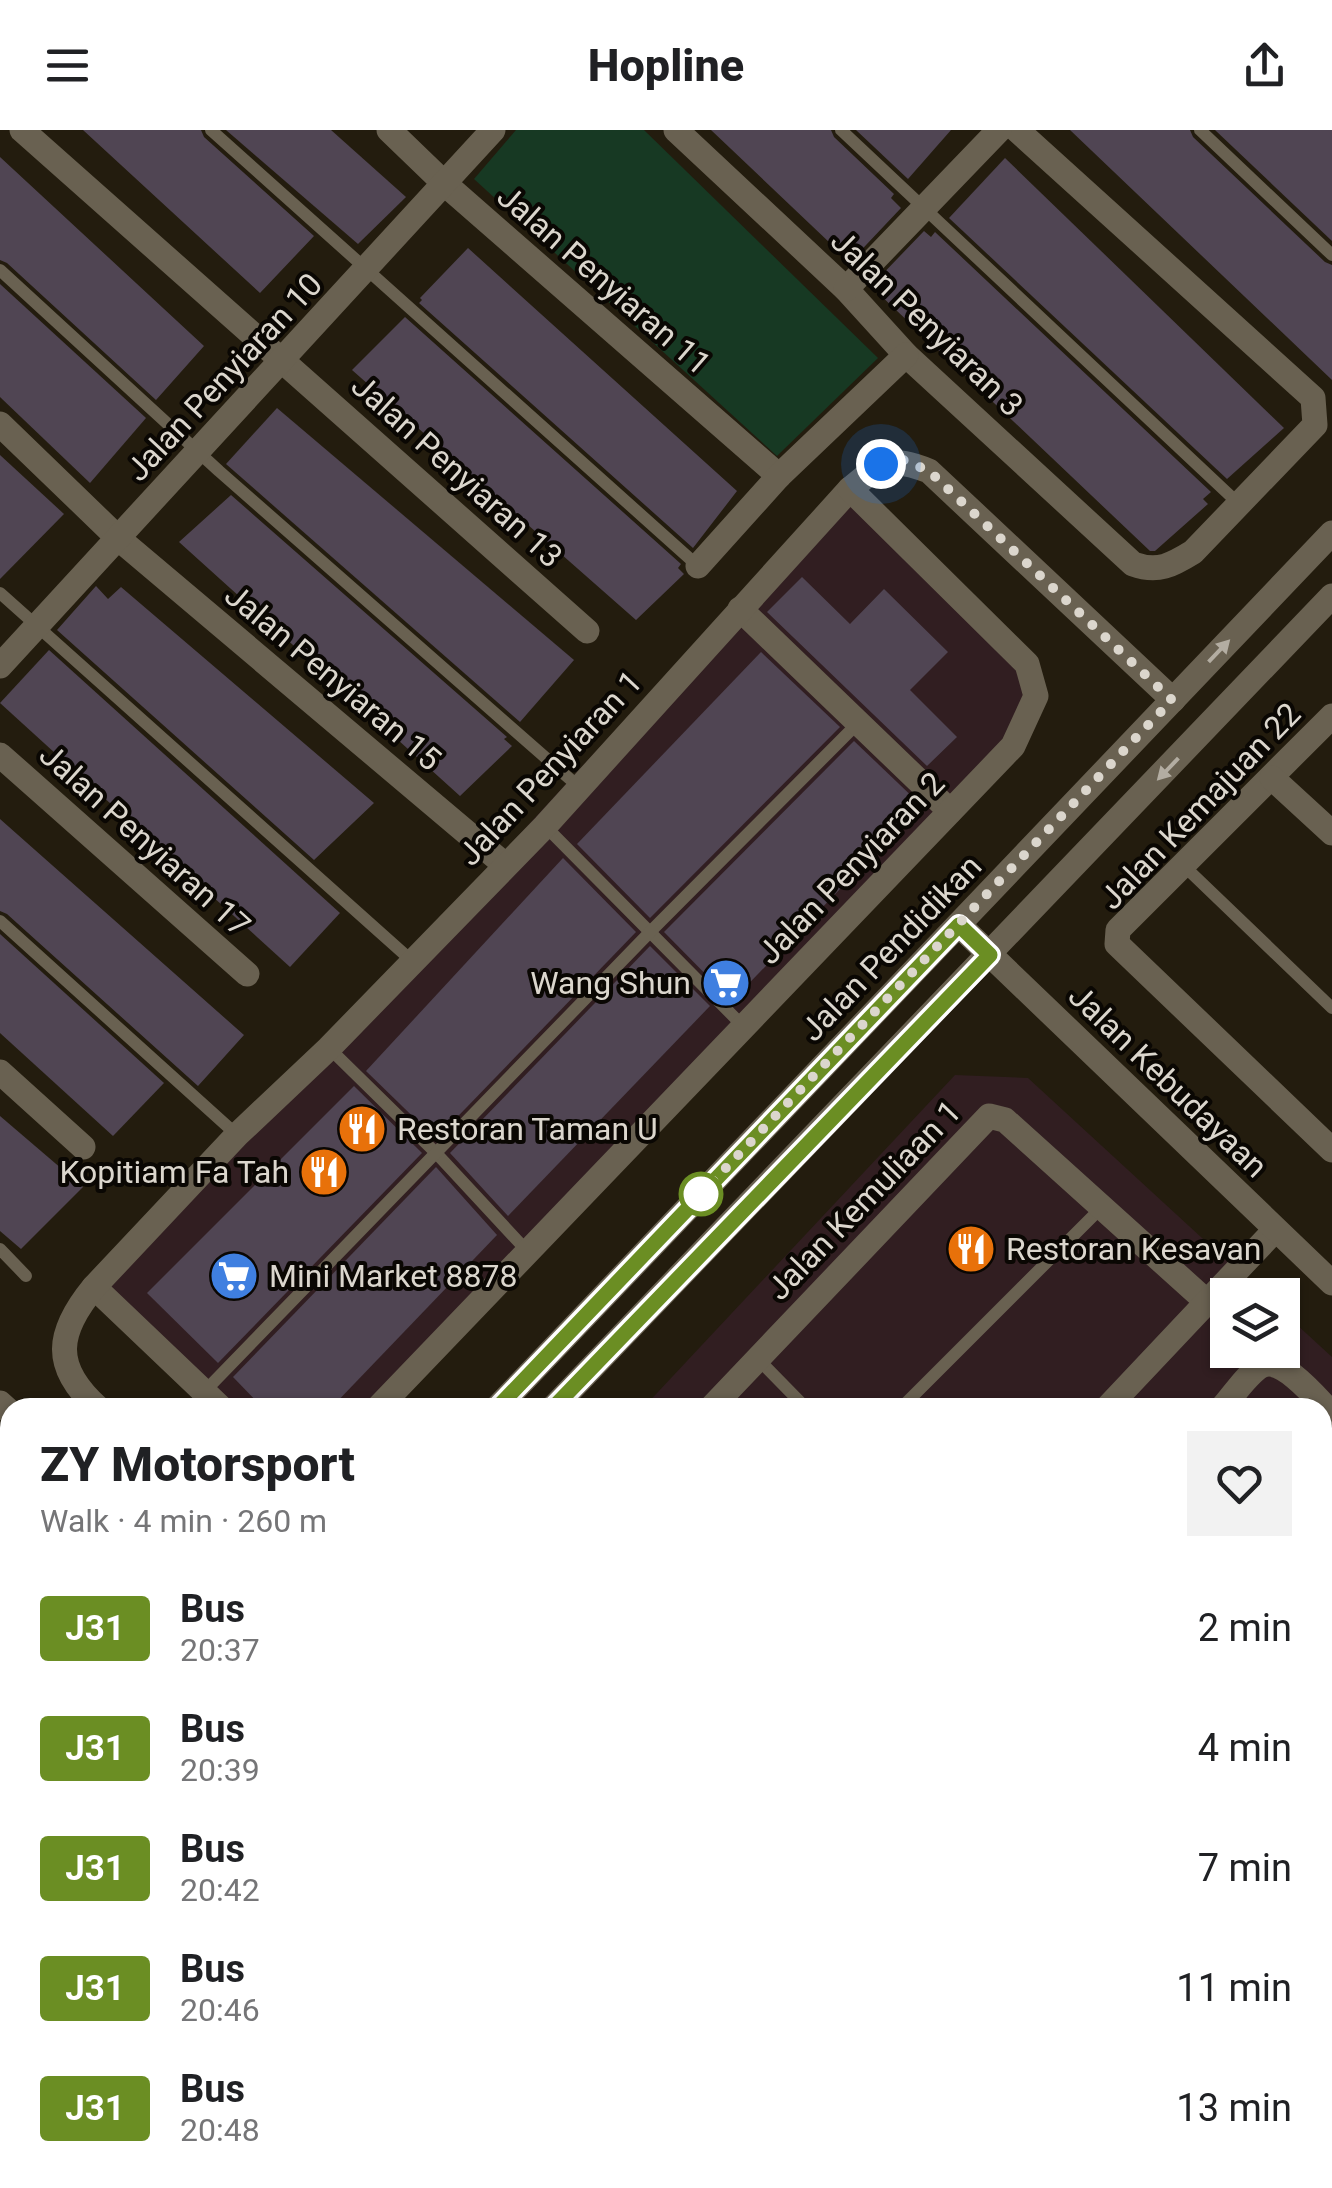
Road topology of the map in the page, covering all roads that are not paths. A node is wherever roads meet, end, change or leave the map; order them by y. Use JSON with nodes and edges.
{"nodes":[{"id":1,"x":22,"y":130,"type":"edge"},
{"id":2,"x":212,"y":130,"type":"edge"},
{"id":3,"x":389,"y":130,"type":"edge"},
{"id":4,"x":493,"y":130,"type":"edge"},
{"id":5,"x":676,"y":130,"type":"edge"},
{"id":6,"x":841,"y":130,"type":"edge"},
{"id":7,"x":999,"y":130,"type":"edge"},
{"id":8,"x":1017,"y":130,"type":"edge"},
{"id":9,"x":1200,"y":130,"type":"edge"},
{"id":10,"x":445,"y":184,"type":"junction"},
{"id":11,"x":924,"y":208,"type":"junction"},
{"id":12,"x":1332,"y":255,"type":"edge"},
{"id":13,"x":367,"y":269,"type":"junction"},
{"id":14,"x":0,"y":270,"type":"edge"},
{"id":15,"x":846,"y":290,"type":"junction"},
{"id":16,"x":906,"y":355,"type":"junction"},
{"id":17,"x":284,"y":359,"type":"junction"},
{"id":18,"x":0,"y":424,"type":"edge"},
{"id":19,"x":198,"y":452,"type":"junction"},
{"id":20,"x":779,"y":476,"type":"junction"},
{"id":21,"x":850,"y":488,"type":"junction"},
{"id":22,"x":1239,"y":504,"type":"junction"},
{"id":23,"x":1332,"y":533,"type":"edge"},
{"id":24,"x":119,"y":538,"type":"junction"},
{"id":25,"x":698,"y":566,"type":"joint"},
{"id":26,"x":0,"y":593,"type":"edge"},
{"id":27,"x":1332,"y":596,"type":"edge"},
{"id":28,"x":740,"y":609,"type":"junction"},
{"id":29,"x":36,"y":626,"type":"junction"},
{"id":30,"x":587,"y":632,"type":"dead end"},
{"id":31,"x":0,"y":666,"type":"edge"},
{"id":32,"x":1172,"y":700,"type":"junction"},
{"id":33,"x":1332,"y":716,"type":"edge"},
{"id":34,"x":857,"y":724,"type":"junction"},
{"id":35,"x":0,"y":754,"type":"edge"},
{"id":36,"x":1272,"y":778,"type":"junction"},
{"id":37,"x":579,"y":787,"type":"junction"},
{"id":38,"x":950,"y":811,"type":"junction"},
{"id":39,"x":545,"y":826,"type":"junction"},
{"id":40,"x":1332,"y":833,"type":"edge"},
{"id":41,"x":1182,"y":864,"type":"junction"},
{"id":42,"x":506,"y":865,"type":"junction"},
{"id":43,"x":0,"y":921,"type":"edge"},
{"id":44,"x":959,"y":925,"type":"junction"},
{"id":45,"x":651,"y":932,"type":"junction"},
{"id":46,"x":990,"y":955,"type":"junction"},
{"id":47,"x":412,"y":961,"type":"junction"},
{"id":48,"x":247,"y":974,"type":"dead end"},
{"id":49,"x":1332,"y":1008,"type":"edge"},
{"id":50,"x":744,"y":1027,"type":"junction"},
{"id":51,"x":329,"y":1048,"type":"junction"},
{"id":52,"x":0,"y":1072,"type":"edge"},
{"id":53,"x":237,"y":1134,"type":"junction"},
{"id":54,"x":84,"y":1148,"type":"dead end"},
{"id":55,"x":1332,"y":1150,"type":"edge"},
{"id":56,"x":437,"y":1154,"type":"junction"},
{"id":57,"x":1101,"y":1208,"type":"junction"},
{"id":58,"x":1275,"y":1230,"type":"junction"},
{"id":59,"x":0,"y":1249,"type":"edge"},
{"id":60,"x":528,"y":1252,"type":"junction"},
{"id":61,"x":26,"y":1276,"type":"dead end"},
{"id":62,"x":1332,"y":1283,"type":"edge"},
{"id":63,"x":94,"y":1287,"type":"junction"},
{"id":64,"x":1207,"y":1302,"type":"junction"},
{"id":65,"x":758,"y":1359,"type":"junction"},
{"id":66,"x":89,"y":1398,"type":"edge"},
{"id":67,"x":211,"y":1398,"type":"edge"},
{"id":68,"x":215,"y":1398,"type":"edge"},
{"id":69,"x":388,"y":1398,"type":"edge"},
{"id":70,"x":506,"y":1398,"type":"edge"},
{"id":71,"x":563,"y":1398,"type":"edge"},
{"id":72,"x":721,"y":1398,"type":"edge"},
{"id":73,"x":796,"y":1398,"type":"edge"},
{"id":74,"x":911,"y":1398,"type":"edge"},
{"id":75,"x":1116,"y":1398,"type":"edge"},
{"id":76,"x":1232,"y":1398,"type":"edge"},
{"id":77,"x":1316,"y":1398,"type":"edge"}],
"edges":[{"from":1,"to":17,"type":"street","name":"Jalan Penyiaran 13"},
{"from":2,"to":13,"type":"lane"},
{"from":3,"to":10,"type":"street","name":"Jalan Penyiaran 11"},
{"from":4,"to":10,"type":"street","name":"Jalan Penyiaran 10"},
{"from":5,"to":15,"type":"street","name":"Jalan Penyiaran 3"},
{"from":6,"to":11,"type":"lane"},
{"from":7,"to":11,"type":"street"},
{"from":8,"to":22,"type":"street"},
{"from":9,"to":12,"type":"lane"},
{"from":10,"to":13,"type":"street","name":"Jalan Penyiaran 10"},
{"from":10,"to":20,"type":"street","name":"Jalan Penyiaran 11"},
{"from":11,"to":15,"type":"street"},
{"from":11,"to":22,"type":"lane"},
{"from":13,"to":17,"type":"street","name":"Jalan Penyiaran 10"},
{"from":13,"to":25,"type":"lane"},
{"from":14,"to":19,"type":"lane"},
{"from":15,"to":16,"type":"street","name":"Jalan Penyiaran 3"},
{"from":16,"to":20,"type":"street"},
{"from":16,"to":22,"type":"street","name":"Jalan Penyiaran 3"},
{"from":17,"to":19,"type":"street","name":"Jalan Penyiaran 10"},
{"from":17,"to":30,"type":"street","name":"Jalan Penyiaran 13"},
{"from":18,"to":24,"type":"street","name":"Jalan Penyiaran 15"},
{"from":19,"to":24,"type":"street","name":"Jalan Penyiaran 10"},
{"from":19,"to":37,"type":"lane"},
{"from":20,"to":25,"type":"street"},
{"from":21,"to":28,"type":"street","name":"Jalan Penyiaran 1"},
{"from":21,"to":32,"type":"street","name":"Jalan Penyiaran 1"},
{"from":21,"to":38,"type":"street","name":"Jalan Penyiaran 2"},
{"from":32,"to":23,"type":"street","name":"Jalan Pendidikan","one_way":true},
{"from":24,"to":29,"type":"street","name":"Jalan Penyiaran 10"},
{"from":24,"to":42,"type":"street","name":"Jalan Penyiaran 15"},
{"from":26,"to":29,"type":"lane"},
{"from":27,"to":46,"type":"street","one_way":true},
{"from":28,"to":34,"type":"street"},
{"from":28,"to":37,"type":"street","name":"Jalan Penyiaran 1"},
{"from":29,"to":31,"type":"street","name":"Jalan Penyiaran 10"},
{"from":29,"to":47,"type":"lane"},
{"from":32,"to":44,"type":"street","name":"Jalan Pendidikan"},
{"from":33,"to":36,"type":"street","name":"Jalan Kemajuan 22"},
{"from":34,"to":38,"type":"street"},
{"from":34,"to":45,"type":"lane"},
{"from":35,"to":48,"type":"street","name":"Jalan Penyiaran 17"},
{"from":36,"to":40,"type":"street"},
{"from":36,"to":41,"type":"street","name":"Jalan Kemajuan 22"},
{"from":37,"to":39,"type":"street","name":"Jalan Penyiaran 1"},
{"from":38,"to":50,"type":"street","name":"Jalan Penyiaran 2"},
{"from":39,"to":42,"type":"street","name":"Jalan Penyiaran 1"},
{"from":39,"to":45,"type":"lane"},
{"from":41,"to":49,"type":"lane"},
{"from":41,"to":55,"type":"street","name":"Jalan Kemajuan 22"},
{"from":42,"to":47,"type":"street","name":"Jalan Penyiaran 1"},
{"from":43,"to":53,"type":"lane"},
{"from":44,"to":46,"type":"street","name":"Jalan Kebudayaan"},
{"from":44,"to":70,"type":"street","name":"Jalan Pendidikan"},
{"from":45,"to":50,"type":"lane"},
{"from":45,"to":56,"type":"lane"},
{"from":46,"to":58,"type":"street","name":"Jalan Kebudayaan"},
{"from":46,"to":71,"type":"street"},
{"from":47,"to":51,"type":"street","name":"Jalan Penyiaran 1"},
{"from":50,"to":60,"type":"street","name":"Jalan Penyiaran 2"},
{"from":51,"to":53,"type":"street","name":"Jalan Penyiaran 1"},
{"from":51,"to":56,"type":"lane"},
{"from":52,"to":54,"type":"street"},
{"from":53,"to":63,"type":"street","name":"Jalan Penyiaran 1"},
{"from":56,"to":60,"type":"lane"},
{"from":56,"to":68,"type":"lane"},
{"from":57,"to":64,"type":"street","name":"Jalan Kemuliaan 1"},
{"from":57,"to":65,"type":"street","name":"Jalan Kemuliaan 1"},
{"from":57,"to":74,"type":"lane"},
{"from":58,"to":62,"type":"street","name":"Jalan Kebudayaan"},
{"from":58,"to":64,"type":"street"},
{"from":59,"to":61,"type":"lane"},
{"from":60,"to":69,"type":"street","name":"Jalan Penyiaran 2"},
{"from":63,"to":66,"type":"street","name":"Jalan Penyiaran 1"},
{"from":63,"to":67,"type":"street"},
{"from":64,"to":75,"type":"street"},
{"from":65,"to":72,"type":"street","name":"Jalan Kemuliaan 1"},
{"from":65,"to":73,"type":"lane"},
{"from":76,"to":77,"type":"street"}]}
